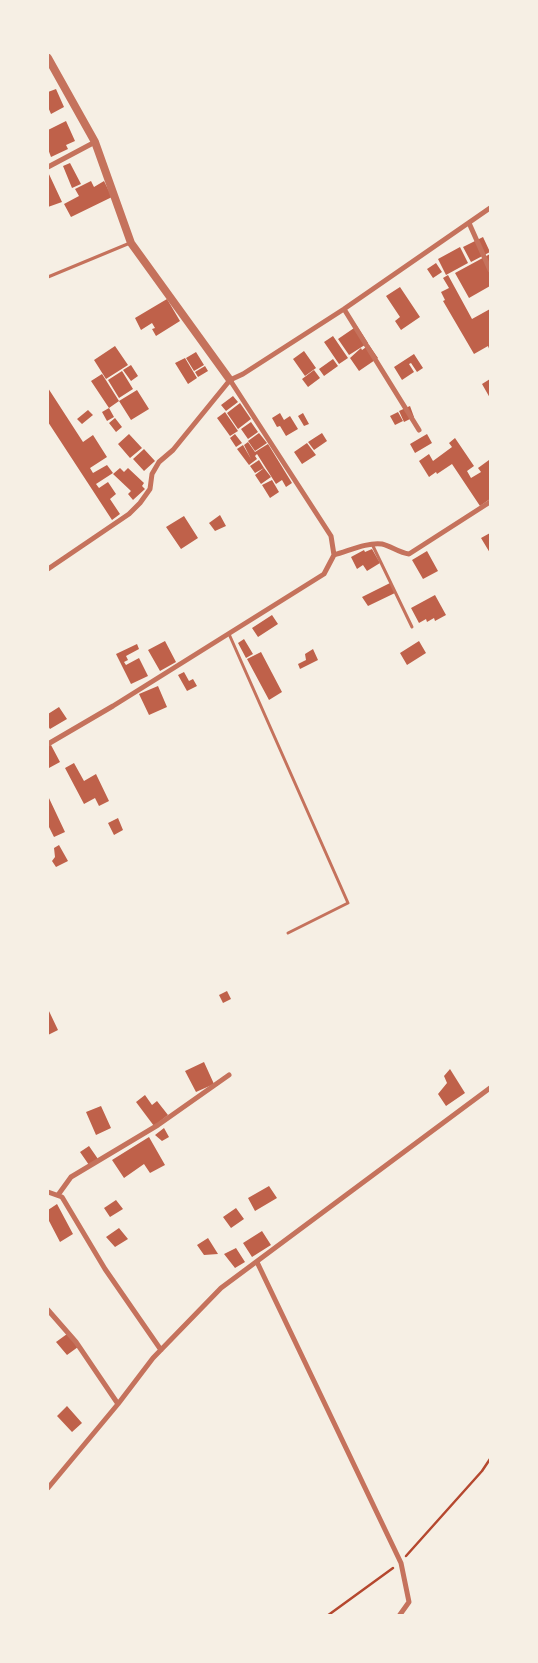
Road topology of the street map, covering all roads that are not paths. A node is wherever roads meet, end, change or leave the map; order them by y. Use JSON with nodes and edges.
{"nodes":[{"id":1,"x":48,"y":58,"type":"edge"},
{"id":2,"x":95,"y":142,"type":"junction"},
{"id":3,"x":48,"y":167,"type":"edge"},
{"id":4,"x":490,"y":208,"type":"edge"},
{"id":5,"x":469,"y":223,"type":"junction"},
{"id":6,"x":131,"y":243,"type":"junction"},
{"id":7,"x":490,"y":270,"type":"edge"},
{"id":8,"x":48,"y":277,"type":"edge"},
{"id":9,"x":344,"y":309,"type":"junction"},
{"id":10,"x":230,"y":380,"type":"junction"},
{"id":11,"x":419,"y":430,"type":"dead end"},
{"id":12,"x":490,"y":502,"type":"edge"},
{"id":13,"x":372,"y":544,"type":"junction"},
{"id":14,"x":334,"y":555,"type":"junction"},
{"id":15,"x":48,"y":569,"type":"edge"},
{"id":16,"x":412,"y":626,"type":"dead end"},
{"id":17,"x":229,"y":634,"type":"junction"},
{"id":18,"x":48,"y":744,"type":"edge"},
{"id":19,"x":288,"y":933,"type":"dead end"},
{"id":20,"x":228,"y":1075,"type":"dead end"},
{"id":21,"x":490,"y":1088,"type":"edge"},
{"id":22,"x":48,"y":1192,"type":"edge"},
{"id":23,"x":58,"y":1195,"type":"junction"},
{"id":24,"x":257,"y":1262,"type":"junction"},
{"id":25,"x":48,"y":1310,"type":"edge"},
{"id":26,"x":161,"y":1350,"type":"junction"},
{"id":27,"x":118,"y":1404,"type":"junction"},
{"id":28,"x":48,"y":1488,"type":"edge"},
{"id":29,"x":399,"y":1616,"type":"edge"}],
"edges":[{"from":1,"to":2,"type":"street"},
{"from":2,"to":3,"type":"street"},
{"from":2,"to":6,"type":"street"},
{"from":4,"to":5,"type":"street"},
{"from":5,"to":7,"type":"street"},
{"from":5,"to":9,"type":"street"},
{"from":6,"to":8,"type":"lane"},
{"from":6,"to":10,"type":"street"},
{"from":9,"to":10,"type":"street"},
{"from":9,"to":11,"type":"street"},
{"from":10,"to":14,"type":"street"},
{"from":10,"to":15,"type":"street"},
{"from":12,"to":13,"type":"street"},
{"from":13,"to":14,"type":"street"},
{"from":13,"to":16,"type":"lane"},
{"from":14,"to":17,"type":"street"},
{"from":17,"to":18,"type":"street"},
{"from":17,"to":19,"type":"lane"},
{"from":20,"to":23,"type":"street"},
{"from":21,"to":24,"type":"street"},
{"from":22,"to":23,"type":"street"},
{"from":23,"to":26,"type":"street"},
{"from":24,"to":26,"type":"street"},
{"from":24,"to":29,"type":"street"},
{"from":25,"to":27,"type":"street"},
{"from":26,"to":27,"type":"street"},
{"from":27,"to":28,"type":"street"}]}
